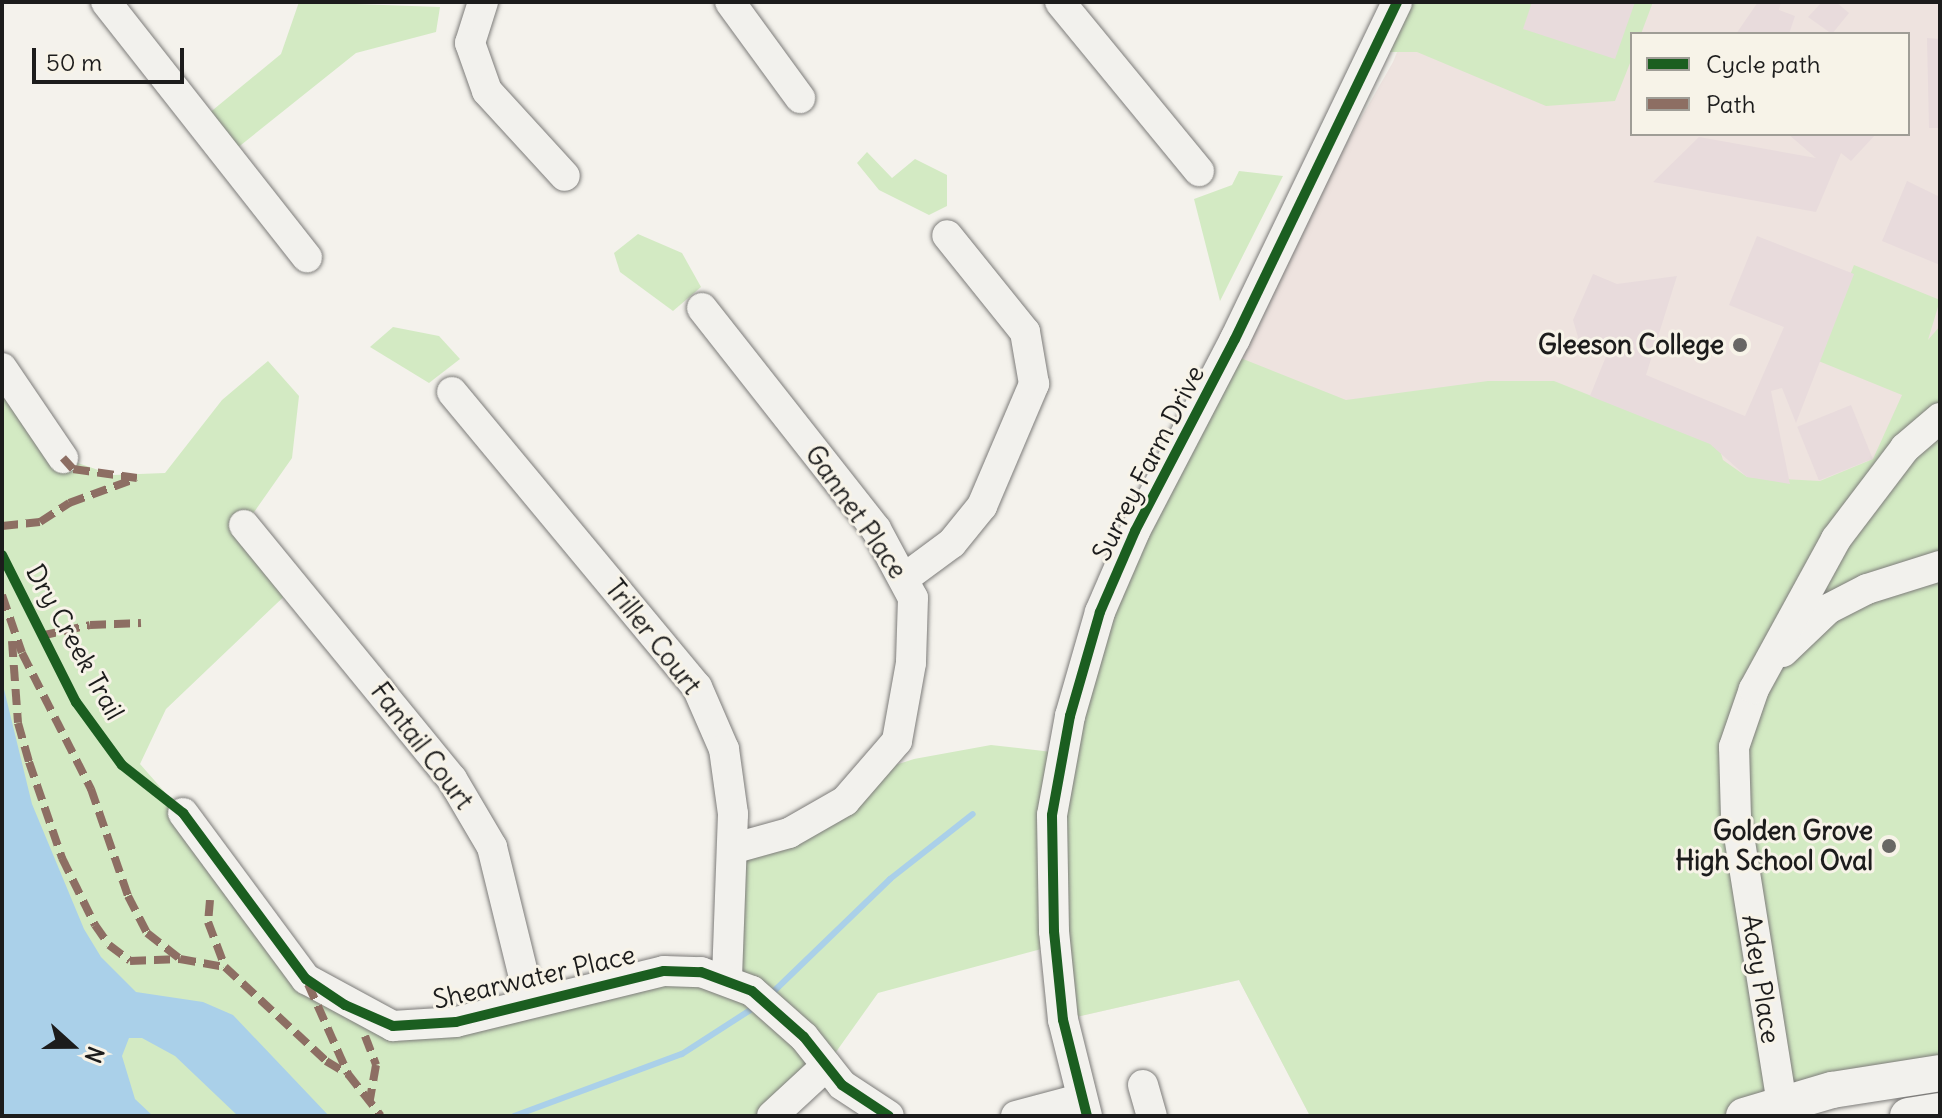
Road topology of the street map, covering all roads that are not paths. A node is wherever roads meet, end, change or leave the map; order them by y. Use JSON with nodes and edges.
{"nodes":[{"id":1,"x":106,"y":2,"type":"edge"},
{"id":2,"x":483,"y":2,"type":"edge"},
{"id":3,"x":730,"y":2,"type":"edge"},
{"id":4,"x":1060,"y":2,"type":"edge"},
{"id":5,"x":1397,"y":2,"type":"edge"},
{"id":6,"x":800,"y":98,"type":"dead end"},
{"id":7,"x":1199,"y":171,"type":"dead end"},
{"id":8,"x":565,"y":176,"type":"dead end"},
{"id":9,"x":947,"y":235,"type":"dead end"},
{"id":10,"x":307,"y":257,"type":"dead end"},
{"id":11,"x":702,"y":308,"type":"dead end"},
{"id":12,"x":2,"y":368,"type":"edge"},
{"id":13,"x":452,"y":392,"type":"dead end"},
{"id":14,"x":1940,"y":418,"type":"edge"},
{"id":15,"x":63,"y":458,"type":"dead end"},
{"id":16,"x":244,"y":525,"type":"dead end"},
{"id":17,"x":1826,"y":557,"type":"junction"},
{"id":18,"x":1940,"y":566,"type":"edge"},
{"id":19,"x":906,"y":577,"type":"junction"},
{"id":20,"x":1867,"y":589,"type":"junction"},
{"id":21,"x":1764,"y":669,"type":"junction"},
{"id":22,"x":183,"y":813,"type":"dead end"},
{"id":23,"x":735,"y":848,"type":"junction"},
{"id":24,"x":751,"y":993,"type":"junction"},
{"id":25,"x":530,"y":1002,"type":"junction"},
{"id":26,"x":826,"y":1066,"type":"junction"},
{"id":27,"x":1940,"y":1073,"type":"edge"},
{"id":28,"x":1143,"y":1085,"type":"dead end"},
{"id":29,"x":1083,"y":1108,"type":"edge"},
{"id":30,"x":1784,"y":1110,"type":"edge"},
{"id":31,"x":1940,"y":1111,"type":"edge"},
{"id":32,"x":772,"y":1116,"type":"edge"},
{"id":33,"x":889,"y":1116,"type":"edge"},
{"id":34,"x":1016,"y":1116,"type":"edge"},
{"id":35,"x":1152,"y":1116,"type":"edge"},
{"id":36,"x":1744,"y":1116,"type":"edge"},
{"id":37,"x":1908,"y":1116,"type":"edge"}],
"edges":[{"from":1,"to":10,"type":"street"},
{"from":2,"to":8,"type":"street"},
{"from":3,"to":6,"type":"street"},
{"from":4,"to":7,"type":"street"},
{"from":5,"to":29,"type":"street","name":"Surrey Farm Drive"},
{"from":9,"to":19,"type":"street"},
{"from":11,"to":19,"type":"street","name":"Gannet Place"},
{"from":12,"to":15,"type":"street"},
{"from":13,"to":23,"type":"street","name":"Triller Court"},
{"from":14,"to":17,"type":"street","name":"Adey Place"},
{"from":16,"to":25,"type":"street","name":"Fantail Court"},
{"from":17,"to":20,"type":"street"},
{"from":17,"to":21,"type":"street","name":"Adey Place"},
{"from":18,"to":20,"type":"street"},
{"from":19,"to":23,"type":"street","name":"Gannet Place"},
{"from":20,"to":21,"type":"street"},
{"from":21,"to":30,"type":"street","name":"Adey Place"},
{"from":22,"to":25,"type":"street","name":"Shearwater Place"},
{"from":23,"to":24,"type":"street","name":"Triller Court"},
{"from":24,"to":25,"type":"street","name":"Shearwater Place"},
{"from":24,"to":26,"type":"street"},
{"from":26,"to":32,"type":"street"},
{"from":26,"to":33,"type":"street"},
{"from":27,"to":30,"type":"main road"},
{"from":28,"to":35,"type":"street"},
{"from":29,"to":34,"type":"street"},
{"from":30,"to":36,"type":"main road"},
{"from":31,"to":37,"type":"main road"}]}
